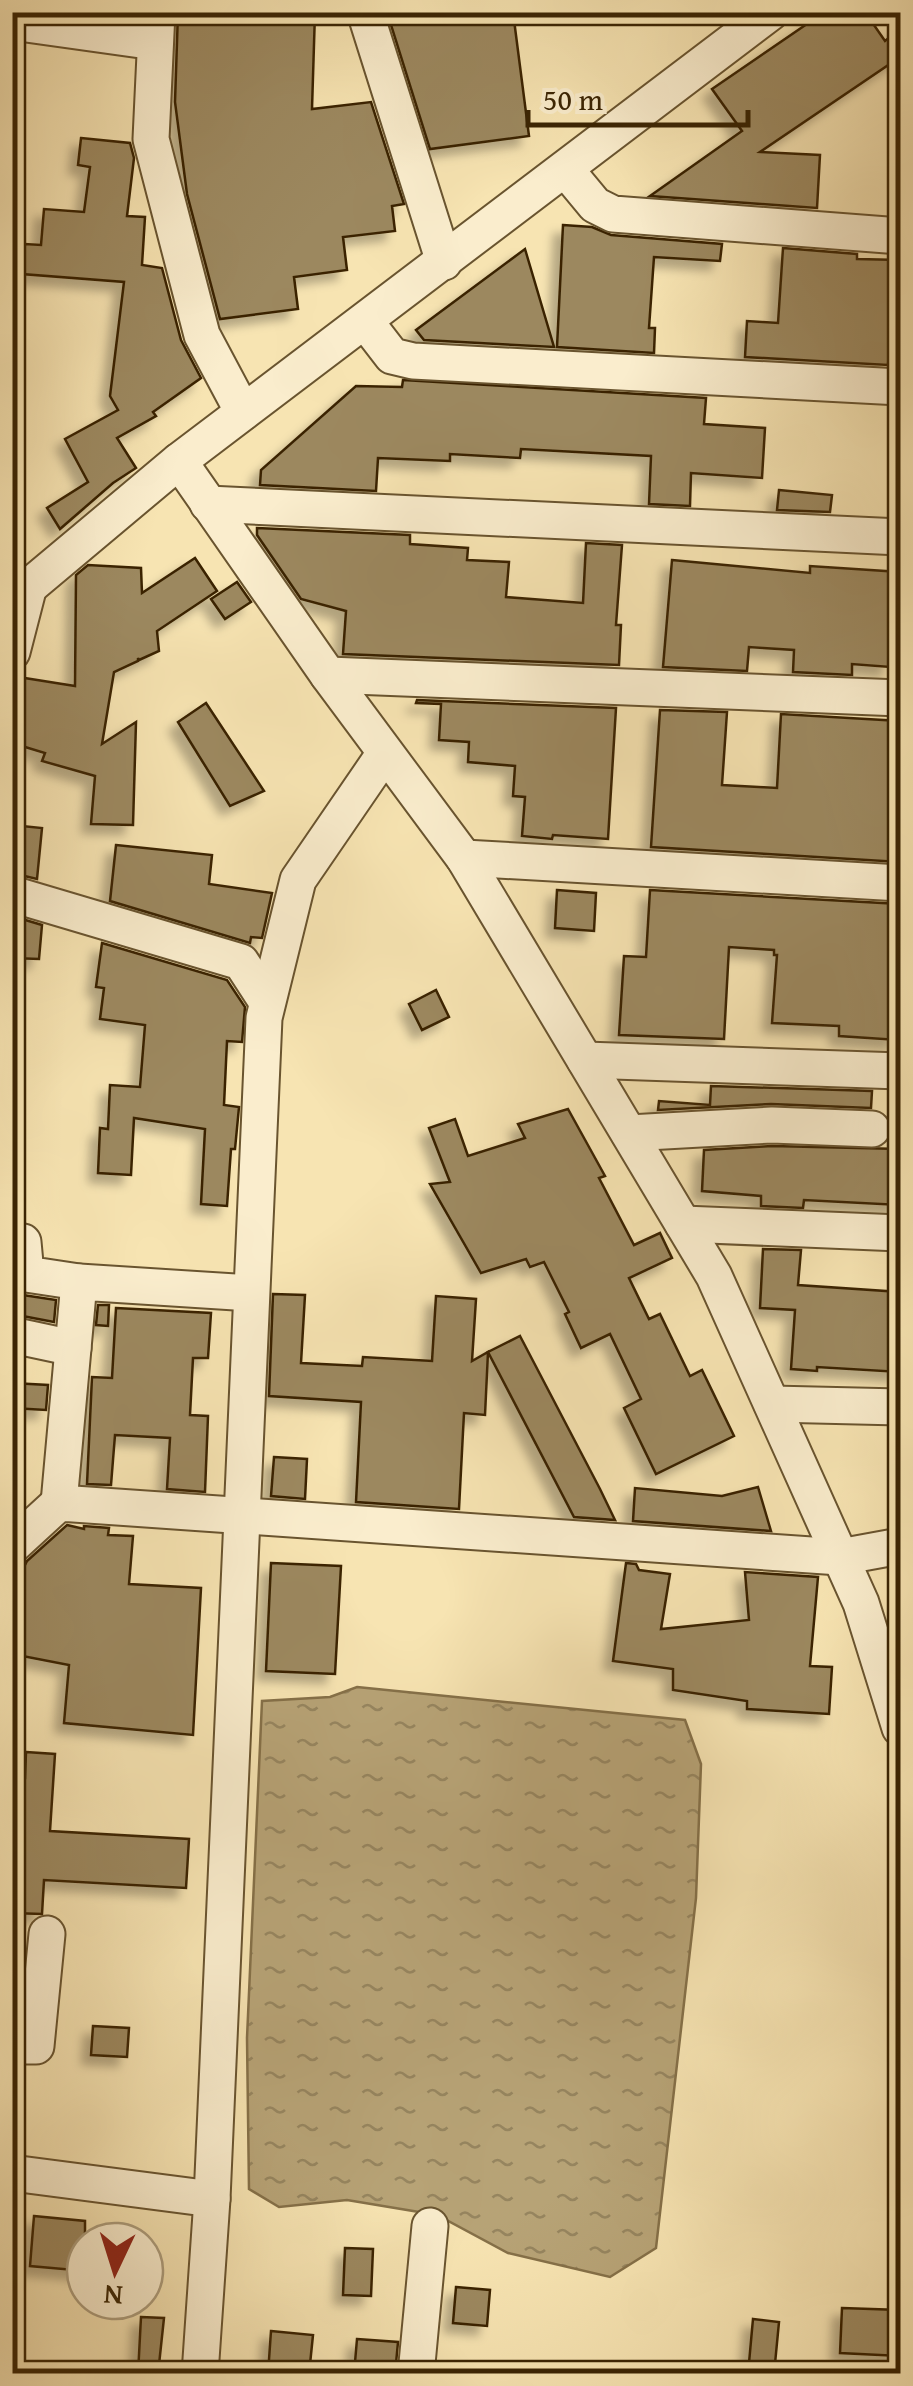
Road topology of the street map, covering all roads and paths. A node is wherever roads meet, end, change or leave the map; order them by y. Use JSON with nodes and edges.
{"nodes":[{"id":1,"x":365,"y":12,"type":"edge"},
{"id":2,"x":771,"y":12,"type":"edge"},
{"id":3,"x":12,"y":22,"type":"edge"},
{"id":4,"x":156,"y":27,"type":"edge"},
{"id":5,"x":566,"y":170,"type":"junction"},
{"id":6,"x":900,"y":236,"type":"edge"},
{"id":7,"x":444,"y":262,"type":"junction"},
{"id":8,"x":364,"y":321,"type":"junction"},
{"id":9,"x":900,"y":388,"type":"edge"},
{"id":10,"x":243,"y":412,"type":"junction"},
{"id":11,"x":179,"y":461,"type":"junction"},
{"id":12,"x":208,"y":504,"type":"junction"},
{"id":13,"x":900,"y":537,"type":"edge"},
{"id":14,"x":20,"y":596,"type":"edge"},
{"id":15,"x":12,"y":652,"type":"edge"},
{"id":16,"x":328,"y":675,"type":"junction"},
{"id":17,"x":900,"y":698,"type":"edge"},
{"id":18,"x":385,"y":753,"type":"junction"},
{"id":19,"x":464,"y":858,"type":"junction"},
{"id":20,"x":900,"y":883,"type":"edge"},
{"id":21,"x":12,"y":894,"type":"edge"},
{"id":22,"x":266,"y":1002,"type":"junction"},
{"id":23,"x":585,"y":1060,"type":"junction"},
{"id":24,"x":900,"y":1071,"type":"edge"},
{"id":25,"x":872,"y":1129,"type":"dead end"},
{"id":26,"x":629,"y":1133,"type":"junction"},
{"id":27,"x":684,"y":1224,"type":"junction"},
{"id":28,"x":900,"y":1233,"type":"edge"},
{"id":29,"x":12,"y":1240,"type":"edge"},
{"id":30,"x":80,"y":1282,"type":"junction"},
{"id":31,"x":251,"y":1293,"type":"junction"},
{"id":32,"x":12,"y":1335,"type":"edge"},
{"id":33,"x":73,"y":1348,"type":"junction"},
{"id":34,"x":772,"y":1404,"type":"junction"},
{"id":35,"x":900,"y":1407,"type":"edge"},
{"id":36,"x":59,"y":1502,"type":"junction"},
{"id":37,"x":242,"y":1516,"type":"junction"},
{"id":38,"x":12,"y":1546,"type":"edge"},
{"id":39,"x":900,"y":1546,"type":"edge"},
{"id":40,"x":840,"y":1557,"type":"junction"},
{"id":41,"x":900,"y":1728,"type":"edge"},
{"id":42,"x":46,"y":1934,"type":"dead end"},
{"id":43,"x":12,"y":2046,"type":"edge"},
{"id":44,"x":12,"y":2174,"type":"edge"},
{"id":45,"x":212,"y":2199,"type":"junction"},
{"id":46,"x":430,"y":2226,"type":"dead end"},
{"id":47,"x":200,"y":2374,"type":"edge"},
{"id":48,"x":416,"y":2374,"type":"edge"}],
"edges":[{"from":1,"to":7,"type":"street"},
{"from":2,"to":5,"type":"street"},
{"from":3,"to":4,"type":"street"},
{"from":4,"to":10,"type":"street"},
{"from":5,"to":6,"type":"street"},
{"from":5,"to":7,"type":"street"},
{"from":7,"to":8,"type":"street"},
{"from":8,"to":9,"type":"street"},
{"from":8,"to":10,"type":"street"},
{"from":10,"to":11,"type":"street"},
{"from":11,"to":12,"type":"street"},
{"from":11,"to":14,"type":"street"},
{"from":12,"to":13,"type":"street"},
{"from":12,"to":16,"type":"street"},
{"from":14,"to":15,"type":"street"},
{"from":16,"to":17,"type":"street"},
{"from":16,"to":18,"type":"street"},
{"from":18,"to":19,"type":"street"},
{"from":18,"to":22,"type":"street"},
{"from":19,"to":20,"type":"street"},
{"from":19,"to":23,"type":"street"},
{"from":21,"to":22,"type":"street"},
{"from":22,"to":31,"type":"street"},
{"from":23,"to":24,"type":"street"},
{"from":23,"to":26,"type":"street"},
{"from":25,"to":26,"type":"street"},
{"from":26,"to":27,"type":"street"},
{"from":27,"to":28,"type":"street"},
{"from":27,"to":34,"type":"street"},
{"from":29,"to":30,"type":"street"},
{"from":30,"to":31,"type":"street"},
{"from":30,"to":33,"type":"street"},
{"from":31,"to":37,"type":"street"},
{"from":32,"to":33,"type":"street"},
{"from":33,"to":36,"type":"street"},
{"from":34,"to":35,"type":"street"},
{"from":34,"to":40,"type":"street"},
{"from":36,"to":37,"type":"street"},
{"from":36,"to":38,"type":"street"},
{"from":37,"to":40,"type":"street"},
{"from":37,"to":45,"type":"street"},
{"from":39,"to":40,"type":"street"},
{"from":40,"to":41,"type":"street"},
{"from":42,"to":43,"type":"street"},
{"from":44,"to":45,"type":"street"},
{"from":45,"to":47,"type":"street"},
{"from":46,"to":48,"type":"street"}]}
